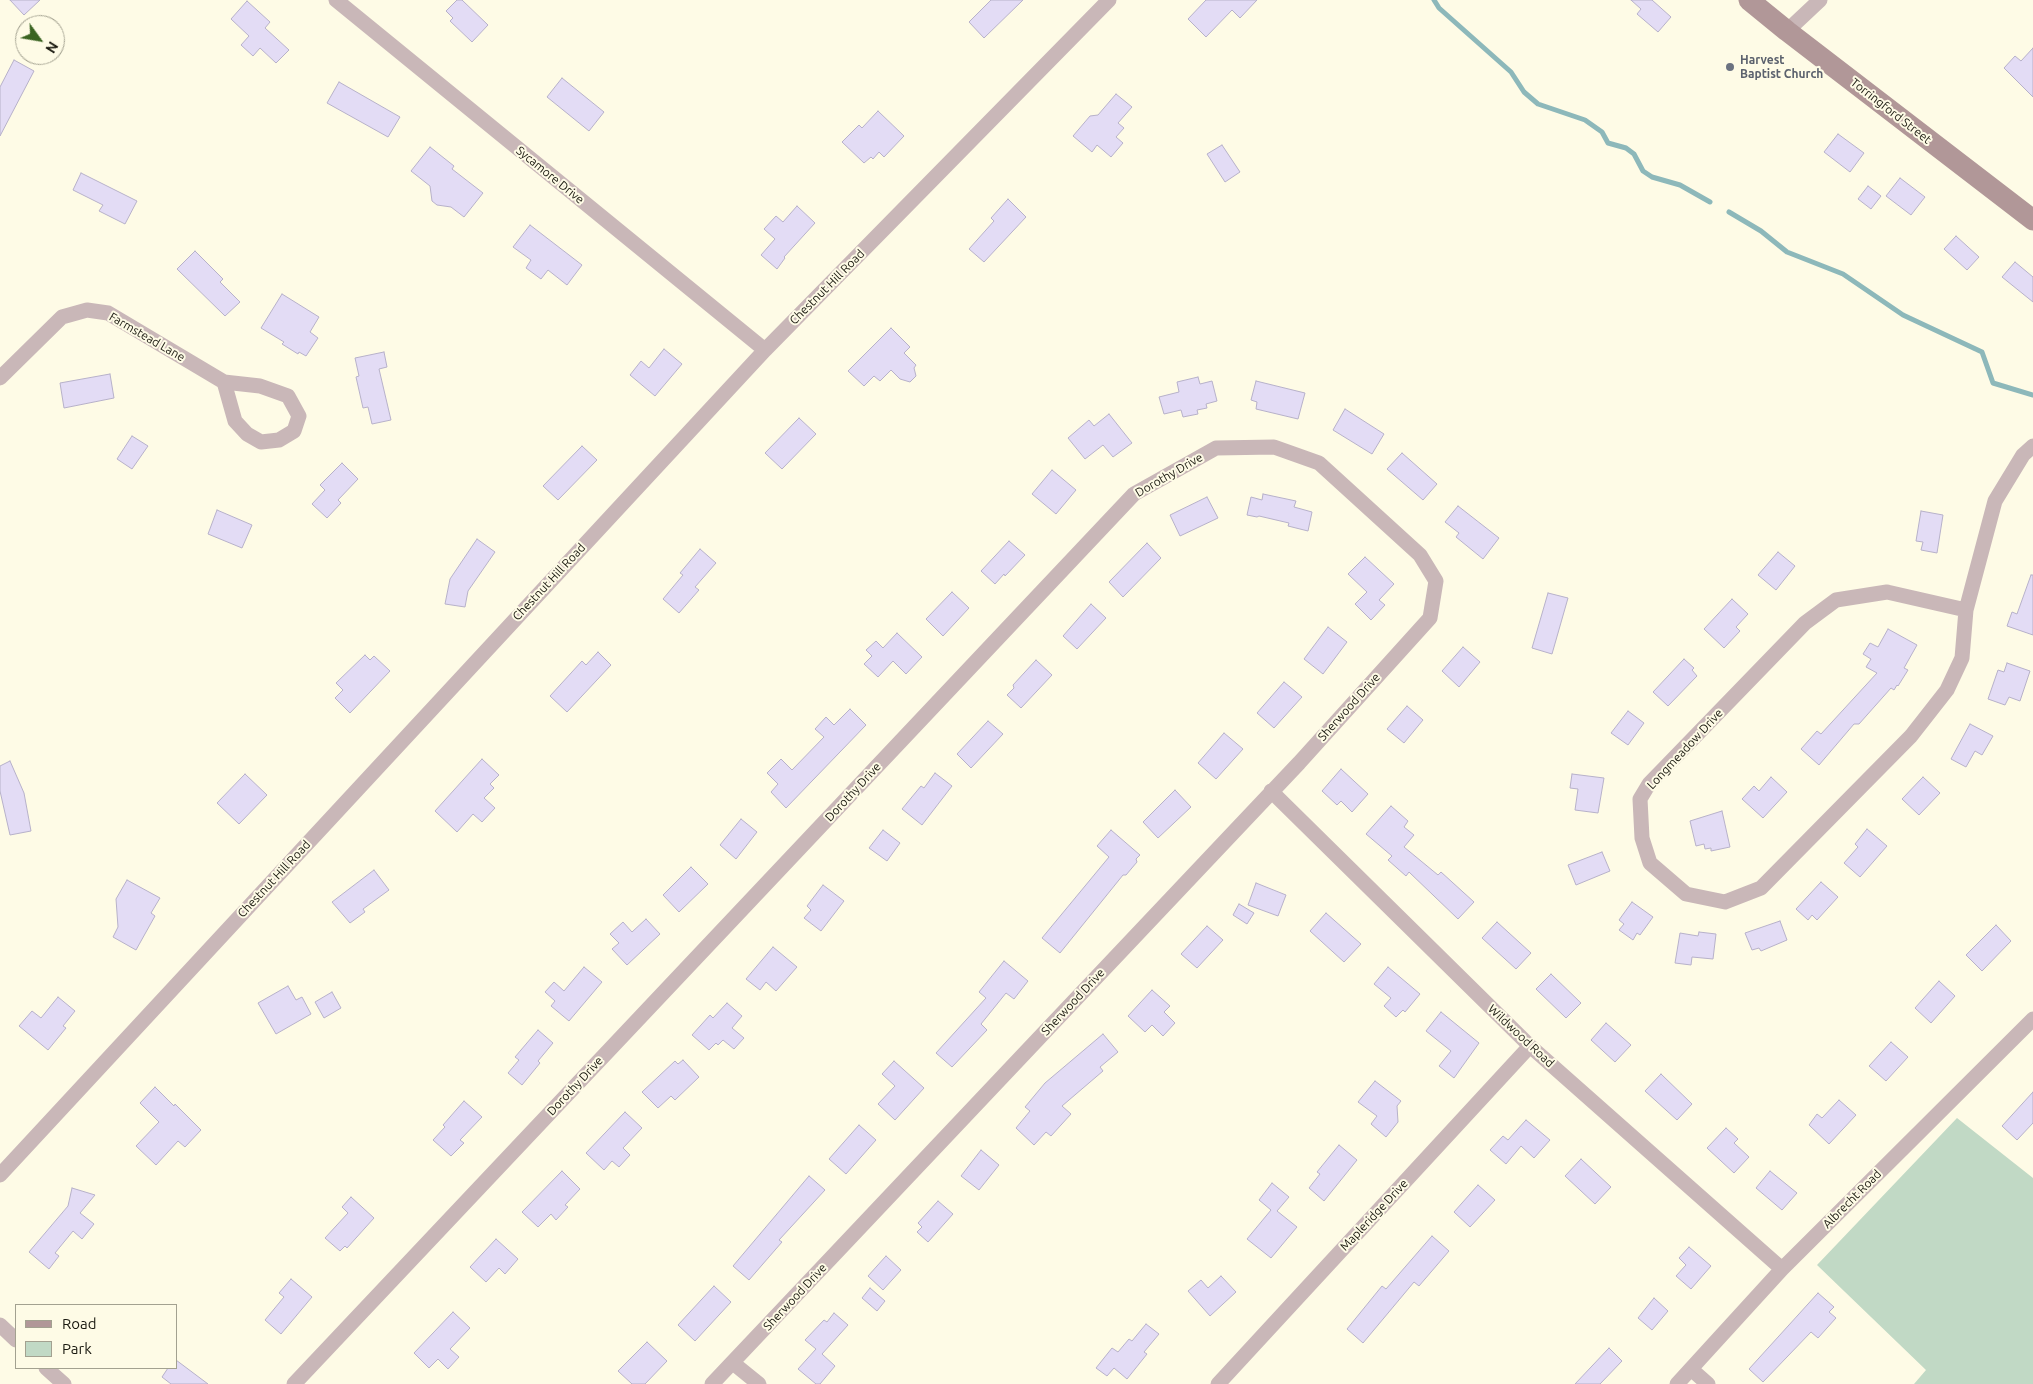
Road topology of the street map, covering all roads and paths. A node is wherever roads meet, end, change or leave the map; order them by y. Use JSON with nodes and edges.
{"nodes":[{"id":1,"x":336,"y":0,"type":"edge"},
{"id":2,"x":1109,"y":0,"type":"edge"},
{"id":3,"x":1749,"y":0,"type":"edge"},
{"id":4,"x":1820,"y":0,"type":"edge"},
{"id":5,"x":1787,"y":32,"type":"junction"},
{"id":6,"x":2033,"y":220,"type":"edge"},
{"id":7,"x":765,"y":350,"type":"junction"},
{"id":8,"x":0,"y":378,"type":"edge"},
{"id":9,"x":224,"y":382,"type":"junction"},
{"id":10,"x":2033,"y":446,"type":"edge"},
{"id":11,"x":1966,"y":610,"type":"junction"},
{"id":12,"x":1430,"y":618,"type":"joint"},
{"id":13,"x":1271,"y":791,"type":"junction"},
{"id":14,"x":2033,"y":1019,"type":"edge"},
{"id":15,"x":1530,"y":1046,"type":"junction"},
{"id":16,"x":0,"y":1175,"type":"edge"},
{"id":17,"x":1782,"y":1269,"type":"junction"},
{"id":18,"x":0,"y":1325,"type":"edge"},
{"id":19,"x":15,"y":1339,"type":"edge"},
{"id":20,"x":733,"y":1363,"type":"junction"},
{"id":21,"x":47,"y":1369,"type":"edge"},
{"id":22,"x":1691,"y":1369,"type":"junction"},
{"id":23,"x":64,"y":1384,"type":"edge"},
{"id":24,"x":294,"y":1384,"type":"edge"},
{"id":25,"x":712,"y":1384,"type":"edge"},
{"id":26,"x":759,"y":1384,"type":"edge"},
{"id":27,"x":1218,"y":1384,"type":"edge"},
{"id":28,"x":1677,"y":1384,"type":"edge"},
{"id":29,"x":1708,"y":1384,"type":"edge"}],
"edges":[{"from":1,"to":7,"type":"street","name":"Sycamore Drive"},
{"from":2,"to":7,"type":"street","name":"Chestnut Hill Road"},
{"from":3,"to":5,"type":"main road","name":"Torringford Street"},
{"from":4,"to":5,"type":"street"},
{"from":5,"to":6,"type":"main road","name":"Torringford Street"},
{"from":7,"to":16,"type":"street","name":"Chestnut Hill Road"},
{"from":8,"to":9,"type":"street","name":"Farmstead Lane"},
{"from":9,"to":9,"type":"street","name":"Farmstead Lane"},
{"from":10,"to":11,"type":"street","name":"Longmeadow Drive"},
{"from":11,"to":11,"type":"street","name":"Longmeadow Drive"},
{"from":12,"to":13,"type":"street","name":"Sherwood Drive"},
{"from":12,"to":24,"type":"street","name":"Dorothy Drive"},
{"from":13,"to":15,"type":"street","name":"Wildwood Road"},
{"from":13,"to":20,"type":"street","name":"Sherwood Drive"},
{"from":14,"to":17,"type":"street","name":"Albrecht Road"},
{"from":15,"to":17,"type":"street","name":"Wildwood Road"},
{"from":15,"to":27,"type":"street","name":"Mapleridge Drive"},
{"from":17,"to":22,"type":"street","name":"Albrecht Road"},
{"from":18,"to":19,"type":"street"},
{"from":20,"to":25,"type":"street","name":"Sherwood Drive"},
{"from":20,"to":26,"type":"street"},
{"from":21,"to":23,"type":"street"},
{"from":22,"to":28,"type":"street","name":"Albrecht Road"},
{"from":22,"to":29,"type":"street"}]}
